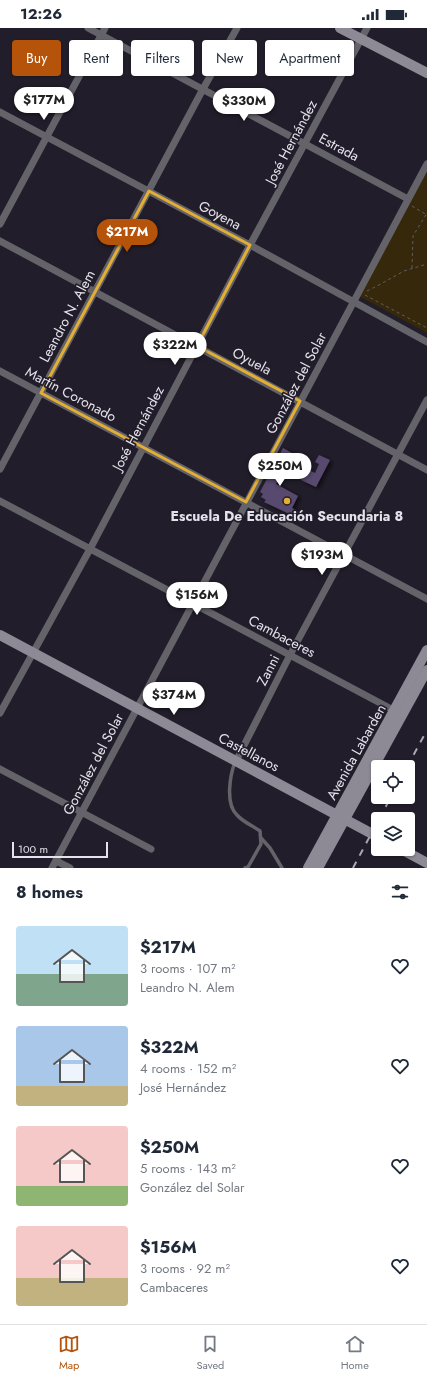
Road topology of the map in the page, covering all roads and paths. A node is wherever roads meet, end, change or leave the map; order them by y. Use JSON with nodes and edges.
{"nodes":[{"id":1,"x":88,"y":28,"type":"edge"},
{"id":2,"x":105,"y":28,"type":"edge"},
{"id":3,"x":237,"y":28,"type":"edge"},
{"id":4,"x":340,"y":28,"type":"edge"},
{"id":5,"x":367,"y":28,"type":"edge"},
{"id":6,"x":101,"y":35,"type":"junction"},
{"id":7,"x":361,"y":39,"type":"junction"},
{"id":8,"x":427,"y":73,"type":"edge"},
{"id":9,"x":203,"y":89,"type":"junction"},
{"id":10,"x":0,"y":112,"type":"edge"},
{"id":11,"x":46,"y":137,"type":"junction"},
{"id":12,"x":305,"y":144,"type":"junction"},
{"id":13,"x":427,"y":164,"type":"edge"},
{"id":14,"x":149,"y":192,"type":"junction"},
{"id":15,"x":408,"y":201,"type":"junction"},
{"id":16,"x":426,"y":214,"type":"edge"},
{"id":17,"x":0,"y":224,"type":"edge"},
{"id":18,"x":0,"y":241,"type":"edge"},
{"id":19,"x":250,"y":245,"type":"junction"},
{"id":20,"x":427,"y":264,"type":"edge"},
{"id":21,"x":412,"y":269,"type":"junction"},
{"id":22,"x":95,"y":292,"type":"junction"},
{"id":23,"x":359,"y":292,"type":"junction"},
{"id":24,"x":353,"y":302,"type":"junction"},
{"id":25,"x":427,"y":328,"type":"edge"},
{"id":26,"x":427,"y":342,"type":"edge"},
{"id":27,"x":197,"y":346,"type":"junction"},
{"id":28,"x":0,"y":371,"type":"edge"},
{"id":29,"x":41,"y":393,"type":"junction"},
{"id":30,"x":427,"y":400,"type":"edge"},
{"id":31,"x":300,"y":401,"type":"junction"},
{"id":32,"x":143,"y":447,"type":"junction"},
{"id":33,"x":398,"y":453,"type":"junction"},
{"id":34,"x":0,"y":469,"type":"edge"},
{"id":35,"x":427,"y":470,"type":"edge"},
{"id":36,"x":0,"y":501,"type":"edge"},
{"id":37,"x":246,"y":502,"type":"junction"},
{"id":38,"x":90,"y":549,"type":"junction"},
{"id":39,"x":344,"y":554,"type":"junction"},
{"id":40,"x":427,"y":599,"type":"edge"},
{"id":41,"x":193,"y":603,"type":"junction"},
{"id":42,"x":0,"y":635,"type":"edge"},
{"id":43,"x":427,"y":650,"type":"edge"},
{"id":44,"x":33,"y":653,"type":"junction"},
{"id":45,"x":290,"y":655,"type":"junction"},
{"id":46,"x":427,"y":670,"type":"edge"},
{"id":47,"x":137,"y":708,"type":"junction"},
{"id":48,"x":0,"y":713,"type":"edge"},
{"id":49,"x":399,"y":713,"type":"junction"},
{"id":50,"x":236,"y":761,"type":"junction"},
{"id":51,"x":0,"y":769,"type":"edge"},
{"id":52,"x":82,"y":812,"type":"junction"},
{"id":53,"x":341,"y":817,"type":"junction"},
{"id":54,"x":371,"y":833,"type":"edge"},
{"id":55,"x":261,"y":838,"type":"junction"},
{"id":56,"x":151,"y":848,"type":"dead end"},
{"id":57,"x":414,"y":856,"type":"edge"},
{"id":58,"x":56,"y":861,"type":"junction"},
{"id":59,"x":427,"y":863,"type":"edge"},
{"id":60,"x":52,"y":868,"type":"edge"},
{"id":61,"x":70,"y":868,"type":"edge"},
{"id":62,"x":248,"y":868,"type":"edge"},
{"id":63,"x":282,"y":868,"type":"edge"},
{"id":64,"x":308,"y":868,"type":"edge"},
{"id":65,"x":318,"y":868,"type":"edge"}],
"edges":[{"from":1,"to":6,"type":"street","name":"Estrada"},
{"from":2,"to":6,"type":"street"},
{"from":3,"to":9,"type":"street","name":"Leandro N. Alem"},
{"from":4,"to":7,"type":"street"},
{"from":5,"to":7,"type":"street","name":"José Hernández"},
{"from":6,"to":9,"type":"street","name":"Estrada"},
{"from":6,"to":11,"type":"street"},
{"from":7,"to":8,"type":"street"},
{"from":7,"to":12,"type":"street","name":"José Hernández"},
{"from":9,"to":12,"type":"street","name":"Estrada"},
{"from":9,"to":14,"type":"street","name":"Leandro N. Alem"},
{"from":10,"to":11,"type":"street","name":"Goyena"},
{"from":11,"to":14,"type":"street","name":"Goyena"},
{"from":11,"to":17,"type":"street"},
{"from":12,"to":15,"type":"street","name":"Estrada"},
{"from":12,"to":19,"type":"street","name":"José Hernández"},
{"from":13,"to":15,"type":"street","name":"González del Solar"},
{"from":14,"to":19,"type":"street","name":"Goyena"},
{"from":14,"to":22,"type":"street","name":"Leandro N. Alem"},
{"from":15,"to":16,"type":"path"},
{"from":15,"to":23,"type":"street","name":"González del Solar"},
{"from":16,"to":21,"type":"path"},
{"from":18,"to":22,"type":"street","name":"Oyuela"},
{"from":19,"to":24,"type":"street","name":"Goyena"},
{"from":19,"to":27,"type":"street","name":"José Hernández"},
{"from":20,"to":21,"type":"path"},
{"from":21,"to":23,"type":"path"},
{"from":22,"to":27,"type":"street","name":"Oyuela"},
{"from":22,"to":29,"type":"street","name":"Leandro N. Alem"},
{"from":23,"to":24,"type":"street","name":"González del Solar"},
{"from":23,"to":25,"type":"path"},
{"from":24,"to":26,"type":"street","name":"Goyena"},
{"from":24,"to":31,"type":"street","name":"González del Solar"},
{"from":27,"to":31,"type":"street","name":"Oyuela"},
{"from":27,"to":32,"type":"street","name":"José Hernández"},
{"from":28,"to":29,"type":"street","name":"Martín Coronado"},
{"from":29,"to":32,"type":"street","name":"Martín Coronado"},
{"from":29,"to":34,"type":"street","name":"Leandro N. Alem"},
{"from":30,"to":33,"type":"street","name":"Zanni"},
{"from":31,"to":33,"type":"street","name":"Oyuela"},
{"from":31,"to":37,"type":"street","name":"González del Solar"},
{"from":32,"to":37,"type":"street","name":"Martín Coronado"},
{"from":32,"to":38,"type":"street","name":"José Hernández"},
{"from":33,"to":35,"type":"street","name":"Oyuela"},
{"from":33,"to":39,"type":"street","name":"Zanni"},
{"from":36,"to":38,"type":"street","name":"Cambaceres"},
{"from":37,"to":39,"type":"street","name":"Martín Coronado"},
{"from":37,"to":41,"type":"street","name":"González del Solar"},
{"from":38,"to":41,"type":"street","name":"Cambaceres"},
{"from":38,"to":44,"type":"street","name":"José Hernández"},
{"from":39,"to":40,"type":"street","name":"Martín Coronado"},
{"from":39,"to":45,"type":"street","name":"Zanni"},
{"from":41,"to":45,"type":"street","name":"Cambaceres"},
{"from":41,"to":47,"type":"street","name":"González del Solar"},
{"from":42,"to":44,"type":"street","name":"Castellanos"},
{"from":43,"to":49,"type":"street","name":"Avenida Labarden"},
{"from":44,"to":47,"type":"street","name":"Castellanos"},
{"from":44,"to":48,"type":"street","name":"José Hernández"},
{"from":45,"to":49,"type":"street","name":"Cambaceres"},
{"from":45,"to":50,"type":"street","name":"Zanni"},
{"from":46,"to":49,"type":"street","name":"Avenida Labarden"},
{"from":47,"to":50,"type":"street","name":"Castellanos"},
{"from":47,"to":52,"type":"street","name":"González del Solar"},
{"from":49,"to":53,"type":"street","name":"Avenida Labarden"},
{"from":50,"to":53,"type":"street","name":"Castellanos"},
{"from":50,"to":55,"type":"lane"},
{"from":51,"to":52,"type":"street"},
{"from":52,"to":56,"type":"street"},
{"from":52,"to":58,"type":"street","name":"González del Solar"},
{"from":53,"to":54,"type":"street","name":"Castellanos"},
{"from":53,"to":64,"type":"street","name":"Avenida Labarden"},
{"from":53,"to":65,"type":"street","name":"Avenida Labarden"},
{"from":55,"to":62,"type":"lane"},
{"from":55,"to":63,"type":"lane"},
{"from":57,"to":59,"type":"street"},
{"from":58,"to":60,"type":"street","name":"González del Solar"},
{"from":58,"to":61,"type":"street"}]}
